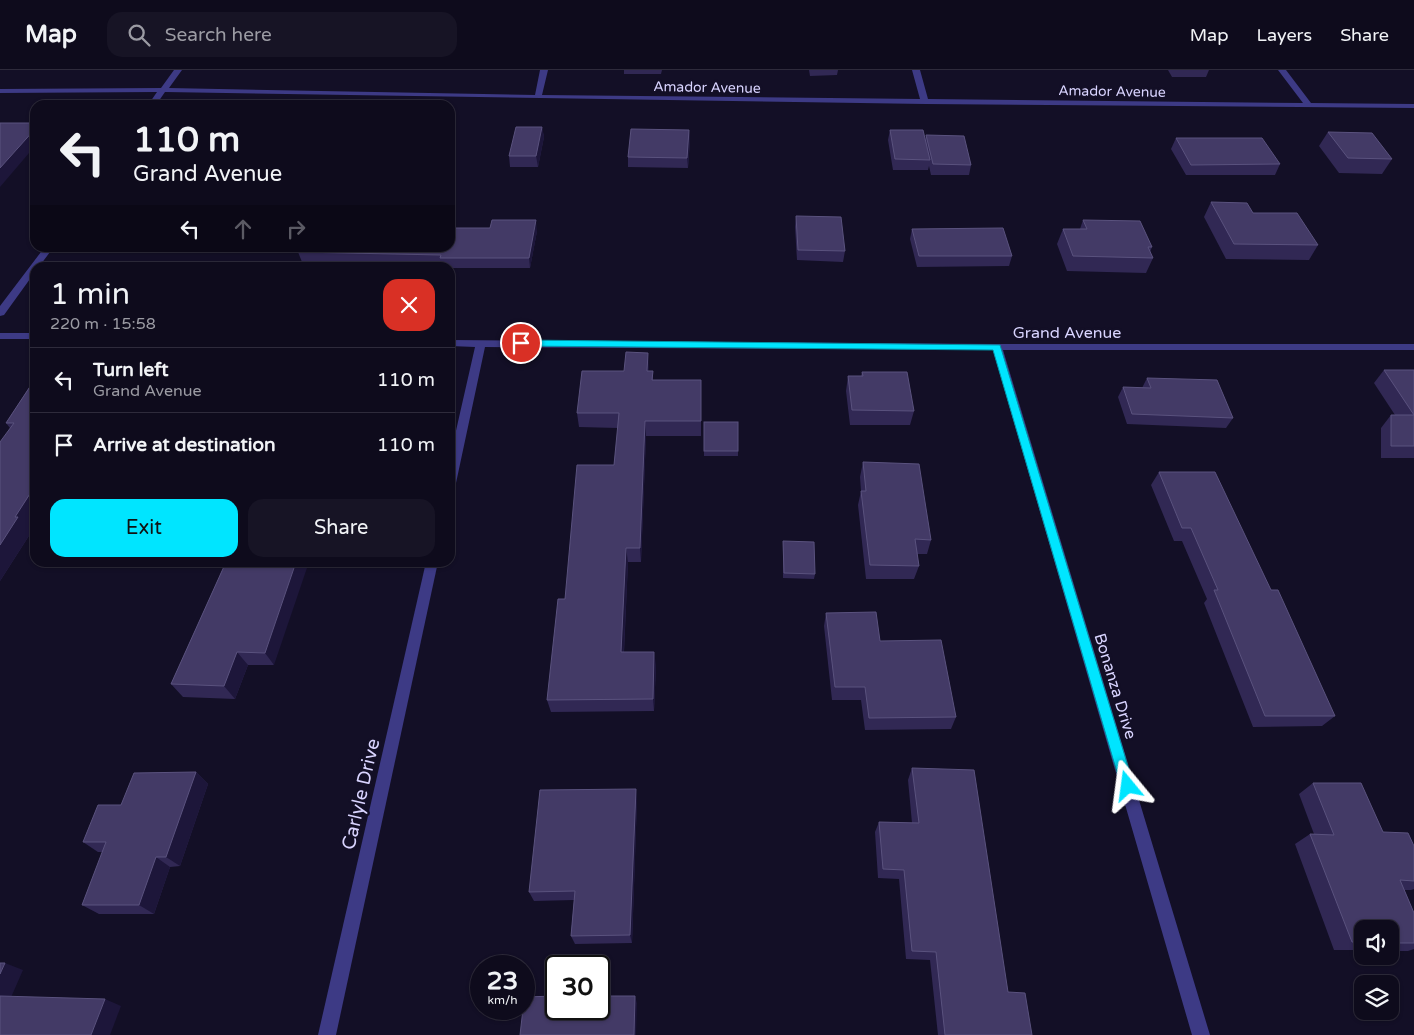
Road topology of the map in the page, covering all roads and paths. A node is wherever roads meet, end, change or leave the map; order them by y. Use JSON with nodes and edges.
{"nodes":[{"id":1,"x":178,"y":70,"type":"edge"},
{"id":2,"x":544,"y":70,"type":"edge"},
{"id":3,"x":916,"y":70,"type":"edge"},
{"id":4,"x":1282,"y":70,"type":"edge"},
{"id":5,"x":163,"y":90,"type":"junction"},
{"id":6,"x":0,"y":91,"type":"edge"},
{"id":7,"x":538,"y":97,"type":"junction"},
{"id":8,"x":156,"y":100,"type":"edge"},
{"id":9,"x":925,"y":102,"type":"junction"},
{"id":10,"x":1310,"y":106,"type":"junction"},
{"id":11,"x":1414,"y":106,"type":"edge"},
{"id":12,"x":30,"y":272,"type":"edge"},
{"id":13,"x":0,"y":313,"type":"edge"},
{"id":14,"x":0,"y":336,"type":"edge"},
{"id":15,"x":30,"y":336,"type":"edge"},
{"id":16,"x":455,"y":343,"type":"edge"},
{"id":17,"x":481,"y":343,"type":"junction"},
{"id":18,"x":1414,"y":346,"type":"edge"},
{"id":19,"x":997,"y":347,"type":"junction"},
{"id":20,"x":455,"y":460,"type":"edge"},
{"id":21,"x":431,"y":567,"type":"edge"},
{"id":22,"x":327,"y":1035,"type":"edge"},
{"id":23,"x":1202,"y":1035,"type":"edge"}],
"edges":[{"from":1,"to":5,"type":"street"},
{"from":2,"to":7,"type":"street"},
{"from":3,"to":9,"type":"street"},
{"from":4,"to":10,"type":"street"},
{"from":5,"to":6,"type":"street","name":"Amador Avenue"},
{"from":5,"to":7,"type":"street","name":"Amador Avenue"},
{"from":5,"to":8,"type":"street"},
{"from":7,"to":9,"type":"street","name":"Amador Avenue"},
{"from":9,"to":10,"type":"street","name":"Amador Avenue"},
{"from":10,"to":11,"type":"street","name":"Amador Avenue"},
{"from":12,"to":13,"type":"street"},
{"from":14,"to":15,"type":"street"},
{"from":16,"to":17,"type":"street","name":"Grand Avenue"},
{"from":17,"to":19,"type":"street","name":"Grand Avenue"},
{"from":17,"to":20,"type":"street"},
{"from":18,"to":19,"type":"street","name":"Grand Avenue"},
{"from":19,"to":23,"type":"street","name":"Bonanza Drive"},
{"from":21,"to":22,"type":"street","name":"Carlyle Drive"}]}
